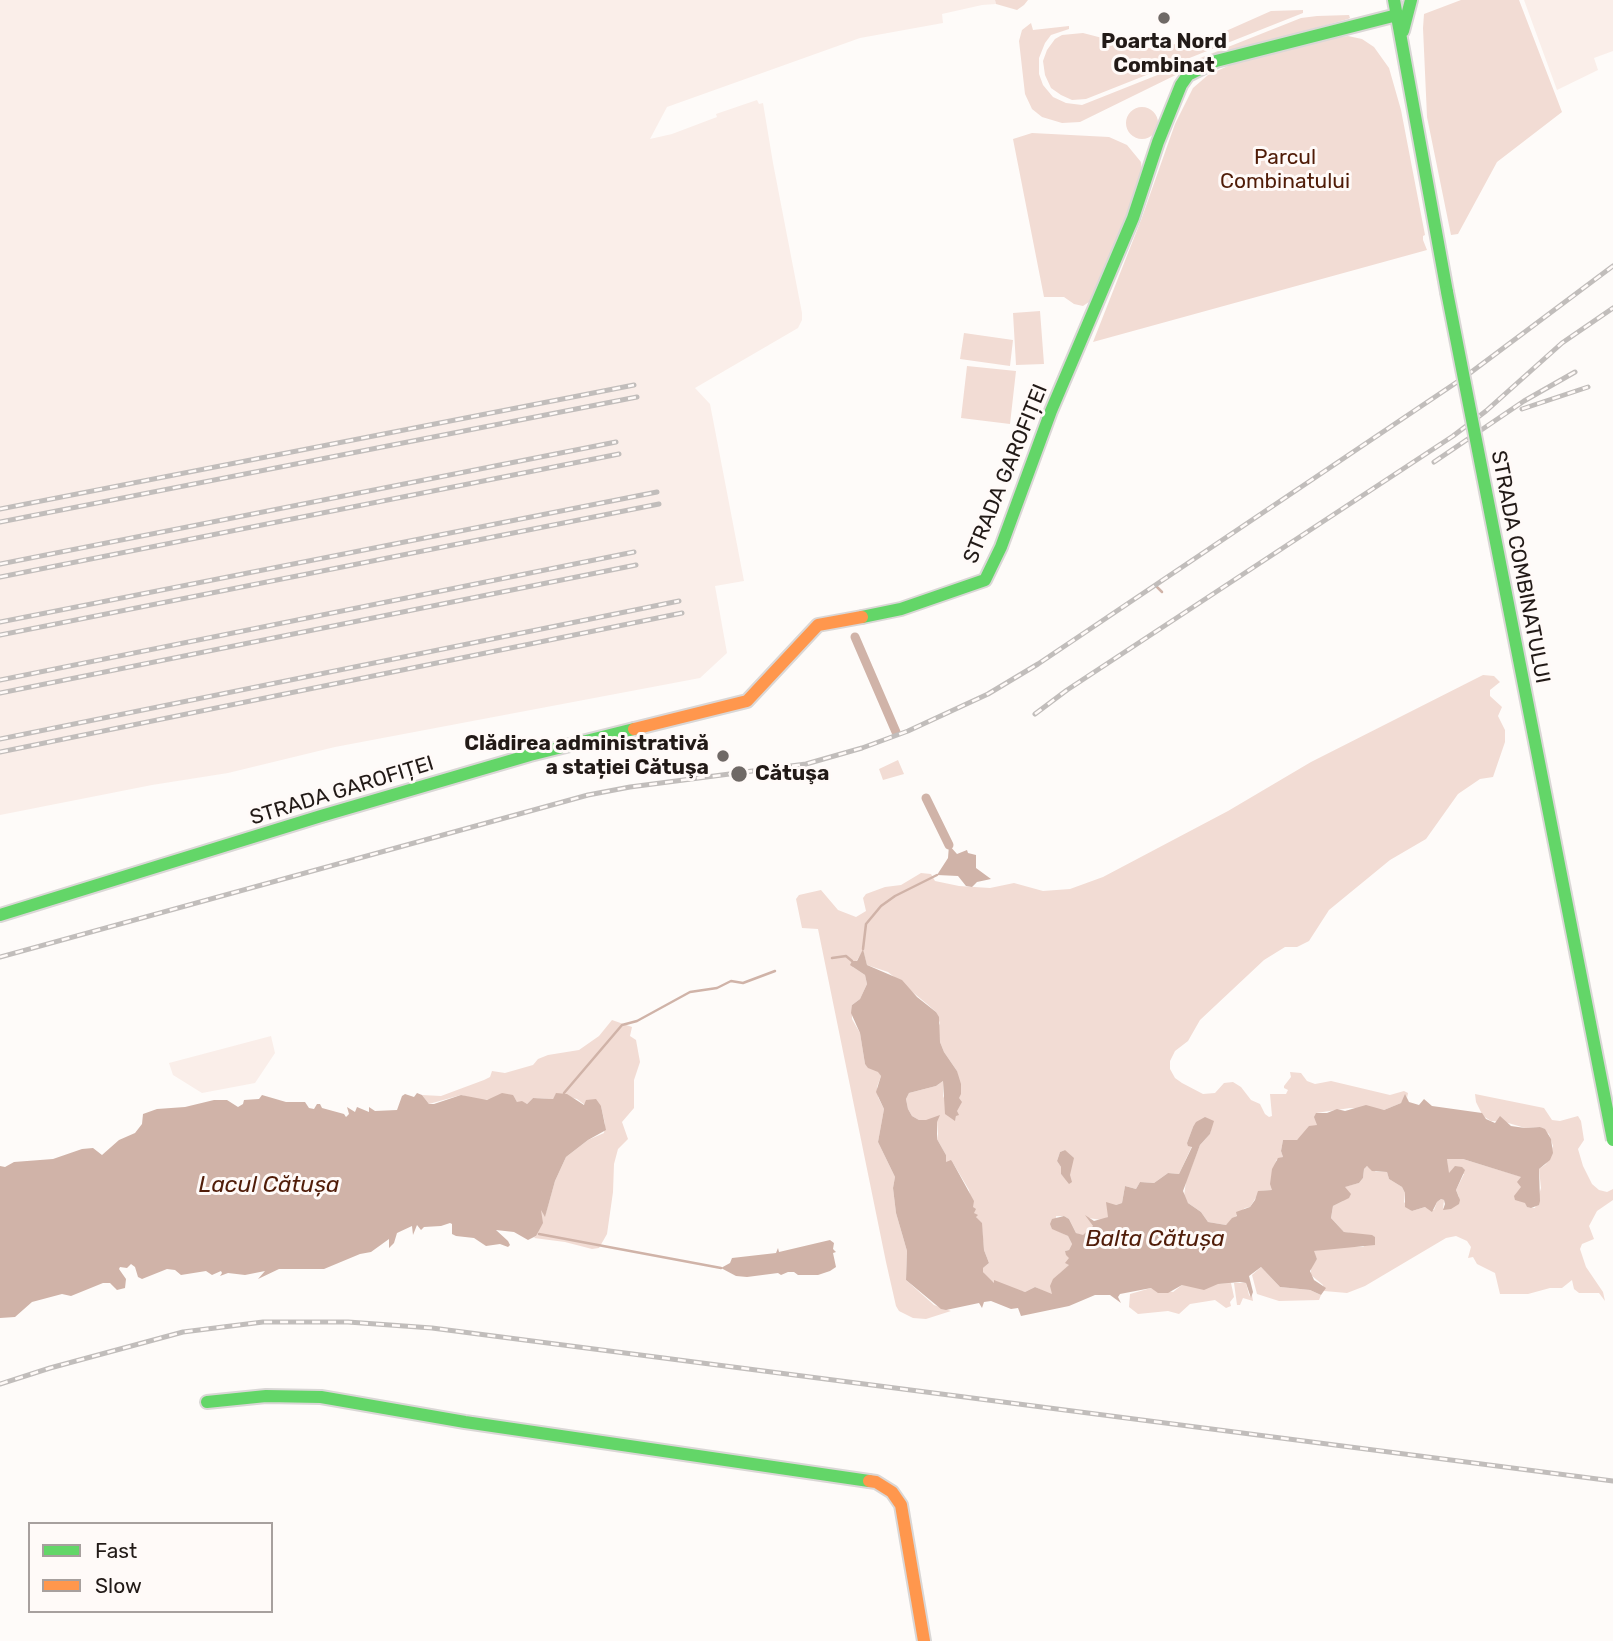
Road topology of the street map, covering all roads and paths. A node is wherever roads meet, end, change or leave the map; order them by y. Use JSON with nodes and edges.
{"nodes":[{"id":1,"x":1394,"y":0,"type":"edge"},
{"id":2,"x":1411,"y":0,"type":"edge"},
{"id":3,"x":1397,"y":15,"type":"junction"},
{"id":4,"x":1401,"y":38,"type":"junction"},
{"id":5,"x":0,"y":915,"type":"edge"},
{"id":6,"x":1613,"y":1140,"type":"edge"},
{"id":7,"x":207,"y":1402,"type":"dead end"},
{"id":8,"x":924,"y":1641,"type":"edge"}],
"edges":[{"from":1,"to":3,"type":"street","name":"STRADA COMBINATULUI"},
{"from":2,"to":4,"type":"street"},
{"from":3,"to":4,"type":"street","name":"STRADA COMBINATULUI"},
{"from":3,"to":5,"type":"street","name":"STRADA GAROFIȚEI"},
{"from":4,"to":6,"type":"street","name":"STRADA COMBINATULUI","bridge":true},
{"from":7,"to":8,"type":"street"}]}
